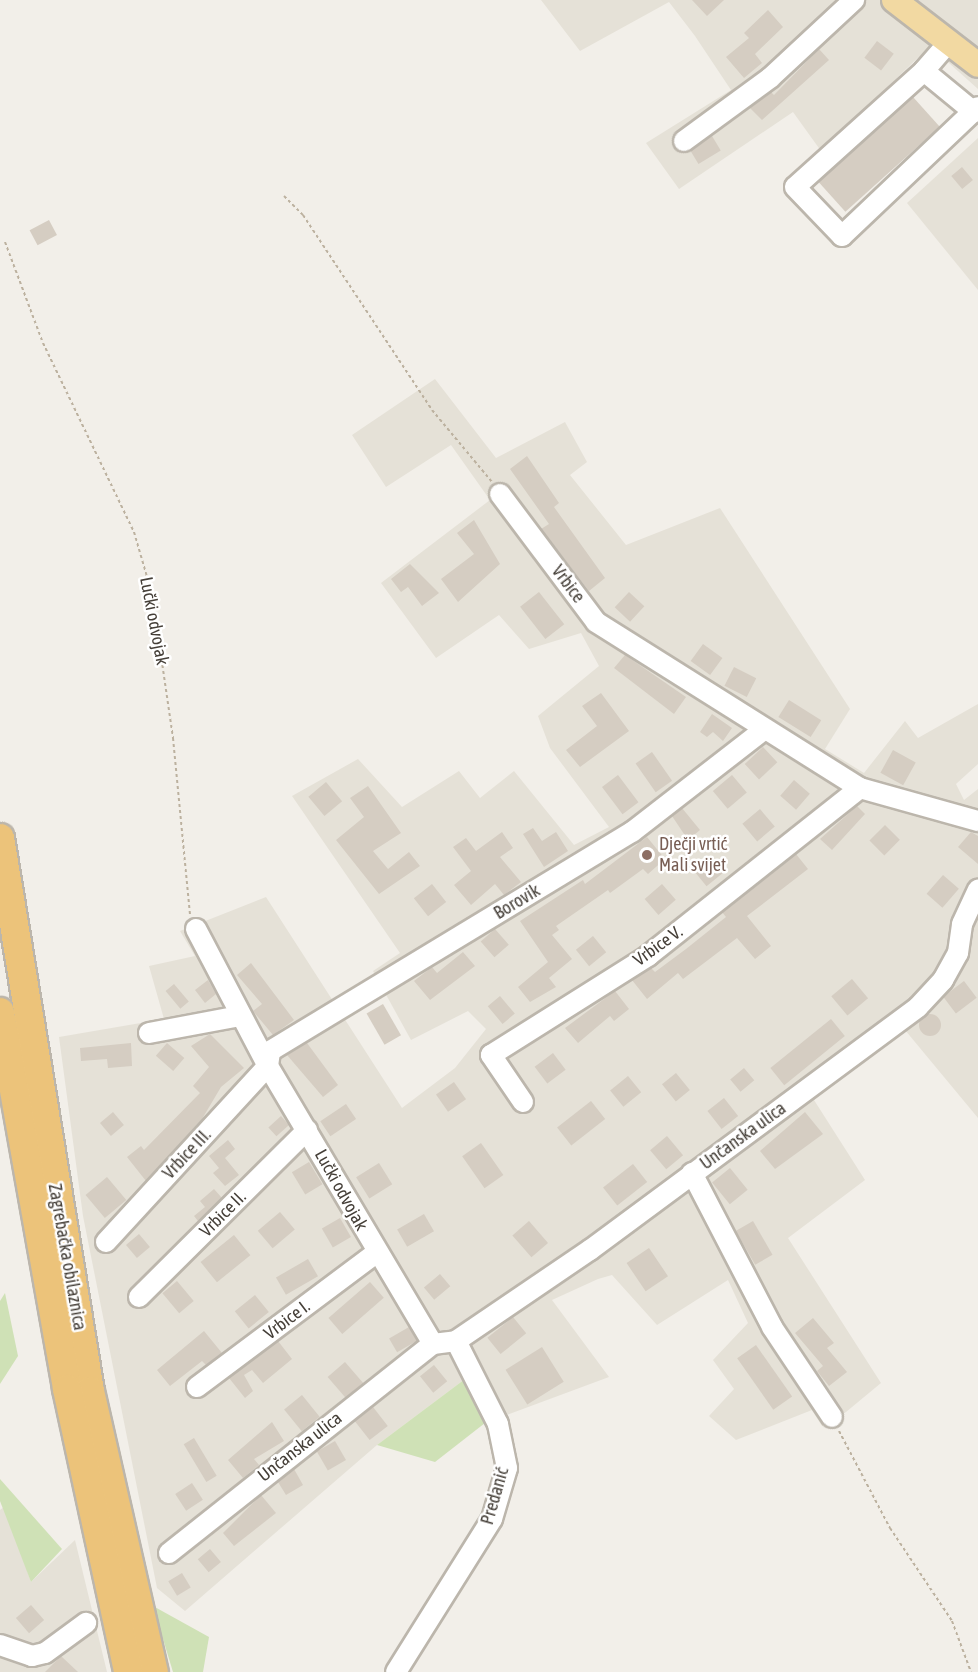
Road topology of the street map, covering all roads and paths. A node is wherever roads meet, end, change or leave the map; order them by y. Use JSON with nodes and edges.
{"nodes":[{"id":1,"x":854,"y":0,"type":"edge"},
{"id":2,"x":894,"y":0,"type":"edge"},
{"id":3,"x":950,"y":42,"type":"junction"},
{"id":4,"x":978,"y":65,"type":"edge"},
{"id":5,"x":924,"y":71,"type":"junction"},
{"id":6,"x":976,"y":110,"type":"edge"},
{"id":7,"x":684,"y":141,"type":"dead end"},
{"id":8,"x":284,"y":196,"type":"dead end"},
{"id":9,"x":5,"y":242,"type":"dead end"},
{"id":10,"x":500,"y":494,"type":"joint"},
{"id":11,"x":765,"y":729,"type":"junction"},
{"id":12,"x":861,"y":789,"type":"junction"},
{"id":13,"x":978,"y":821,"type":"edge"},
{"id":14,"x":0,"y":838,"type":"edge"},
{"id":15,"x":978,"y":889,"type":"edge"},
{"id":16,"x":196,"y":929,"type":"joint"},
{"id":17,"x":0,"y":1012,"type":"edge"},
{"id":18,"x":240,"y":1016,"type":"junction"},
{"id":19,"x":149,"y":1033,"type":"dead end"},
{"id":20,"x":268,"y":1066,"type":"junction"},
{"id":21,"x":523,"y":1102,"type":"dead end"},
{"id":22,"x":307,"y":1130,"type":"junction"},
{"id":23,"x":692,"y":1173,"type":"junction"},
{"id":24,"x":106,"y":1242,"type":"dead end"},
{"id":25,"x":376,"y":1253,"type":"junction"},
{"id":26,"x":139,"y":1297,"type":"dead end"},
{"id":27,"x":456,"y":1341,"type":"junction"},
{"id":28,"x":433,"y":1344,"type":"junction"},
{"id":29,"x":197,"y":1387,"type":"dead end"},
{"id":30,"x":832,"y":1417,"type":"joint"},
{"id":31,"x":169,"y":1553,"type":"dead end"},
{"id":32,"x":86,"y":1623,"type":"dead end"},
{"id":33,"x":0,"y":1644,"type":"edge"},
{"id":34,"x":128,"y":1672,"type":"edge"},
{"id":35,"x":154,"y":1672,"type":"edge"},
{"id":36,"x":396,"y":1672,"type":"edge"},
{"id":37,"x":971,"y":1672,"type":"edge"}],
"edges":[{"from":1,"to":7,"type":"street"},
{"from":2,"to":3,"type":"main road"},
{"from":3,"to":4,"type":"main road"},
{"from":3,"to":5,"type":"street"},
{"from":5,"to":6,"type":"street"},
{"from":5,"to":6,"type":"street"},
{"from":8,"to":10,"type":"path"},
{"from":9,"to":16,"type":"path","name":"Lučki odvojak"},
{"from":10,"to":11,"type":"street","name":"Vrbice"},
{"from":11,"to":12,"type":"street","name":"Vrbice"},
{"from":11,"to":20,"type":"street","name":"Borovik"},
{"from":12,"to":13,"type":"street","name":"Vrbice"},
{"from":12,"to":21,"type":"street","name":"Vrbice V."},
{"from":14,"to":35,"type":"highway","name":"Zagrebačka obilaznica"},
{"from":15,"to":23,"type":"street","name":"Unčanska ulica"},
{"from":16,"to":18,"type":"street","name":"Lučki odvojak"},
{"from":17,"to":34,"type":"highway","name":"Zagrebačka obilaznica"},
{"from":18,"to":19,"type":"street"},
{"from":18,"to":20,"type":"street","name":"Lučki odvojak"},
{"from":20,"to":22,"type":"street","name":"Lučki odvojak"},
{"from":20,"to":24,"type":"street","name":"Vrbice III."},
{"from":22,"to":25,"type":"street","name":"Lučki odvojak"},
{"from":22,"to":26,"type":"street","name":"Vrbice II."},
{"from":23,"to":27,"type":"street","name":"Unčanska ulica"},
{"from":23,"to":30,"type":"street"},
{"from":25,"to":28,"type":"street","name":"Lučki odvojak"},
{"from":25,"to":29,"type":"street","name":"Vrbice I."},
{"from":27,"to":28,"type":"street"},
{"from":27,"to":36,"type":"street","name":"Predanić"},
{"from":28,"to":31,"type":"street","name":"Unčanska ulica"},
{"from":30,"to":37,"type":"path"},
{"from":32,"to":33,"type":"street"}]}
